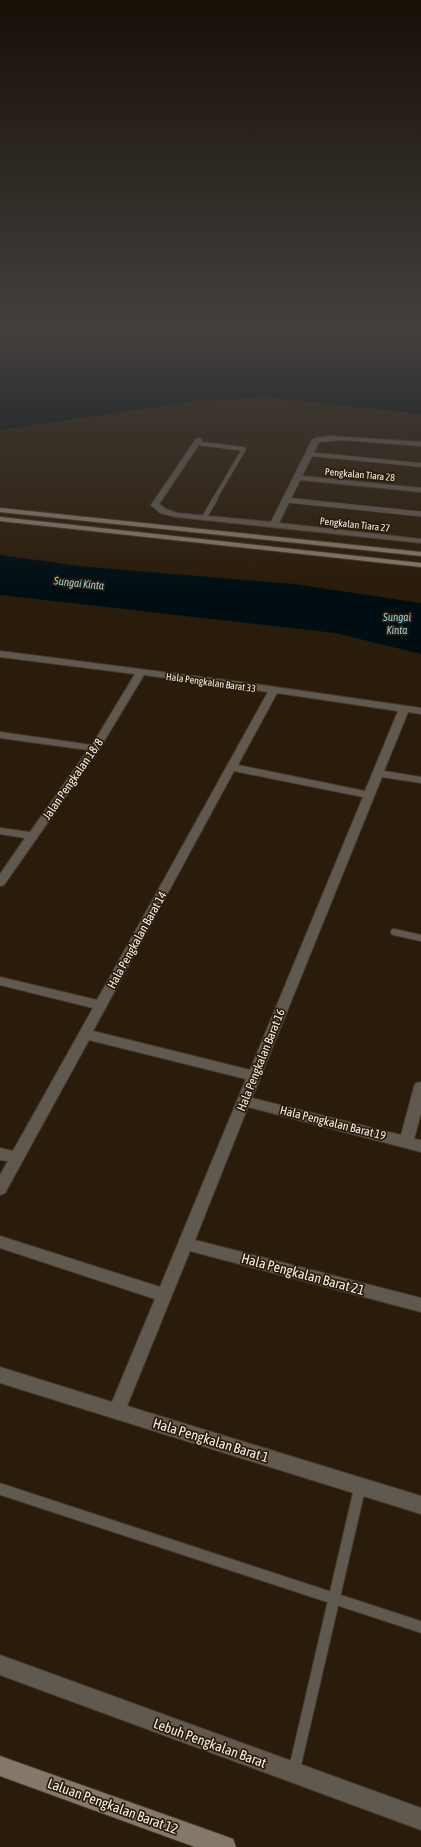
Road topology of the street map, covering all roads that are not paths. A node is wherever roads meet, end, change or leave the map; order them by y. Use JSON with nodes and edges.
{"nodes":[{"id":1,"x":197,"y":442,"type":"joint"},
{"id":2,"x":421,"y":444,"type":"edge"},
{"id":3,"x":309,"y":454,"type":"junction"},
{"id":4,"x":421,"y":465,"type":"edge"},
{"id":5,"x":298,"y":478,"type":"junction"},
{"id":6,"x":421,"y":490,"type":"edge"},
{"id":7,"x":286,"y":500,"type":"junction"},
{"id":8,"x":0,"y":510,"type":"edge"},
{"id":9,"x":421,"y":514,"type":"edge"},
{"id":10,"x":204,"y":518,"type":"junction"},
{"id":11,"x":0,"y":519,"type":"edge"},
{"id":12,"x":274,"y":525,"type":"junction"},
{"id":13,"x":421,"y":541,"type":"edge"},
{"id":14,"x":421,"y":554,"type":"edge"},
{"id":15,"x":421,"y":565,"type":"edge"},
{"id":16,"x":0,"y":654,"type":"edge"},
{"id":17,"x":141,"y":672,"type":"junction"},
{"id":18,"x":273,"y":691,"type":"junction"},
{"id":19,"x":404,"y":709,"type":"junction"},
{"id":20,"x":421,"y":711,"type":"edge"},
{"id":21,"x":0,"y":735,"type":"edge"},
{"id":22,"x":95,"y":748,"type":"junction"},
{"id":23,"x":231,"y":767,"type":"junction"},
{"id":24,"x":378,"y":773,"type":"junction"},
{"id":25,"x":421,"y":780,"type":"edge"},
{"id":26,"x":369,"y":795,"type":"junction"},
{"id":27,"x":0,"y":831,"type":"edge"},
{"id":28,"x":33,"y":836,"type":"junction"},
{"id":29,"x":0,"y":882,"type":"edge"},
{"id":30,"x":394,"y":932,"type":"dead end"},
{"id":31,"x":421,"y":938,"type":"edge"},
{"id":32,"x":0,"y":981,"type":"edge"},
{"id":33,"x":101,"y":1005,"type":"junction"},
{"id":34,"x":85,"y":1034,"type":"junction"},
{"id":35,"x":254,"y":1076,"type":"junction"},
{"id":36,"x":421,"y":1087,"type":"edge"},
{"id":37,"x":244,"y":1100,"type":"junction"},
{"id":38,"x":406,"y":1142,"type":"junction"},
{"id":39,"x":421,"y":1146,"type":"edge"},
{"id":40,"x":0,"y":1154,"type":"edge"},
{"id":41,"x":17,"y":1158,"type":"junction"},
{"id":42,"x":0,"y":1189,"type":"edge"},
{"id":43,"x":0,"y":1242,"type":"edge"},
{"id":44,"x":186,"y":1244,"type":"junction"},
{"id":45,"x":165,"y":1295,"type":"junction"},
{"id":46,"x":421,"y":1306,"type":"edge"},
{"id":47,"x":0,"y":1375,"type":"edge"},
{"id":48,"x":117,"y":1411,"type":"junction"},
{"id":49,"x":360,"y":1486,"type":"junction"},
{"id":50,"x":0,"y":1489,"type":"edge"},
{"id":51,"x":421,"y":1505,"type":"edge"},
{"id":52,"x":334,"y":1597,"type":"junction"},
{"id":53,"x":421,"y":1627,"type":"edge"},
{"id":54,"x":0,"y":1665,"type":"edge"},
{"id":55,"x":0,"y":1766,"type":"edge"},
{"id":56,"x":294,"y":1774,"type":"junction"},
{"id":57,"x":421,"y":1819,"type":"edge"},
{"id":58,"x":225,"y":1847,"type":"edge"}],
"edges":[{"from":1,"to":10,"type":"lane"},
{"from":1,"to":10,"type":"street","name":"Pengkalan Tiara 27"},
{"from":2,"to":3,"type":"street"},
{"from":3,"to":4,"type":"lane"},
{"from":3,"to":5,"type":"street"},
{"from":5,"to":6,"type":"street","name":"Pengkalan Tiara 28"},
{"from":5,"to":7,"type":"street"},
{"from":7,"to":9,"type":"lane"},
{"from":7,"to":12,"type":"street"},
{"from":8,"to":14,"type":"street"},
{"from":10,"to":12,"type":"street","name":"Pengkalan Tiara 27"},
{"from":11,"to":15,"type":"street"},
{"from":12,"to":13,"type":"street","name":"Pengkalan Tiara 27"},
{"from":16,"to":17,"type":"street","name":"Hala Pengkalan Barat 33"},
{"from":17,"to":18,"type":"street","name":"Hala Pengkalan Barat 33"},
{"from":17,"to":22,"type":"street","name":"Jalan Pengkalan 18/8"},
{"from":18,"to":19,"type":"street","name":"Hala Pengkalan Barat 33"},
{"from":18,"to":23,"type":"street","name":"Hala Pengkalan Barat 14"},
{"from":19,"to":20,"type":"street","name":"Hala Pengkalan Barat 33"},
{"from":19,"to":24,"type":"street","name":"Hala Pengkalan Barat 16"},
{"from":21,"to":22,"type":"street"},
{"from":22,"to":28,"type":"street","name":"Jalan Pengkalan 18/8"},
{"from":23,"to":26,"type":"street"},
{"from":23,"to":33,"type":"street","name":"Hala Pengkalan Barat 14"},
{"from":24,"to":25,"type":"street"},
{"from":24,"to":26,"type":"street","name":"Hala Pengkalan Barat 16"},
{"from":26,"to":35,"type":"street","name":"Hala Pengkalan Barat 16"},
{"from":27,"to":28,"type":"street"},
{"from":28,"to":29,"type":"street","name":"Jalan Pengkalan 18/8"},
{"from":30,"to":31,"type":"lane"},
{"from":32,"to":33,"type":"street"},
{"from":33,"to":34,"type":"street","name":"Hala Pengkalan Barat 14"},
{"from":34,"to":35,"type":"street"},
{"from":34,"to":41,"type":"street","name":"Hala Pengkalan Barat 14"},
{"from":35,"to":37,"type":"street","name":"Hala Pengkalan Barat 16"},
{"from":36,"to":38,"type":"street"},
{"from":37,"to":38,"type":"street","name":"Hala Pengkalan Barat 19"},
{"from":37,"to":44,"type":"street","name":"Hala Pengkalan Barat 16"},
{"from":38,"to":39,"type":"street","name":"Hala Pengkalan Barat 19"},
{"from":40,"to":41,"type":"street"},
{"from":41,"to":42,"type":"street","name":"Hala Pengkalan Barat 14"},
{"from":43,"to":45,"type":"street"},
{"from":44,"to":45,"type":"street","name":"Hala Pengkalan Barat 16"},
{"from":44,"to":46,"type":"street","name":"Hala Pengkalan Barat 21"},
{"from":45,"to":48,"type":"street","name":"Hala Pengkalan Barat 16"},
{"from":47,"to":48,"type":"street","name":"Hala Pengkalan Barat 1"},
{"from":48,"to":49,"type":"street","name":"Hala Pengkalan Barat 1"},
{"from":49,"to":51,"type":"street","name":"Hala Pengkalan Barat 1"},
{"from":49,"to":52,"type":"lane"},
{"from":50,"to":52,"type":"lane"},
{"from":52,"to":53,"type":"lane"},
{"from":52,"to":56,"type":"lane"},
{"from":54,"to":56,"type":"street","name":"Lebuh Pengkalan Barat"},
{"from":55,"to":58,"type":"street","name":"Laluan Pengkalan Barat 12"},
{"from":56,"to":57,"type":"street","name":"Lebuh Pengkalan Barat"}]}
